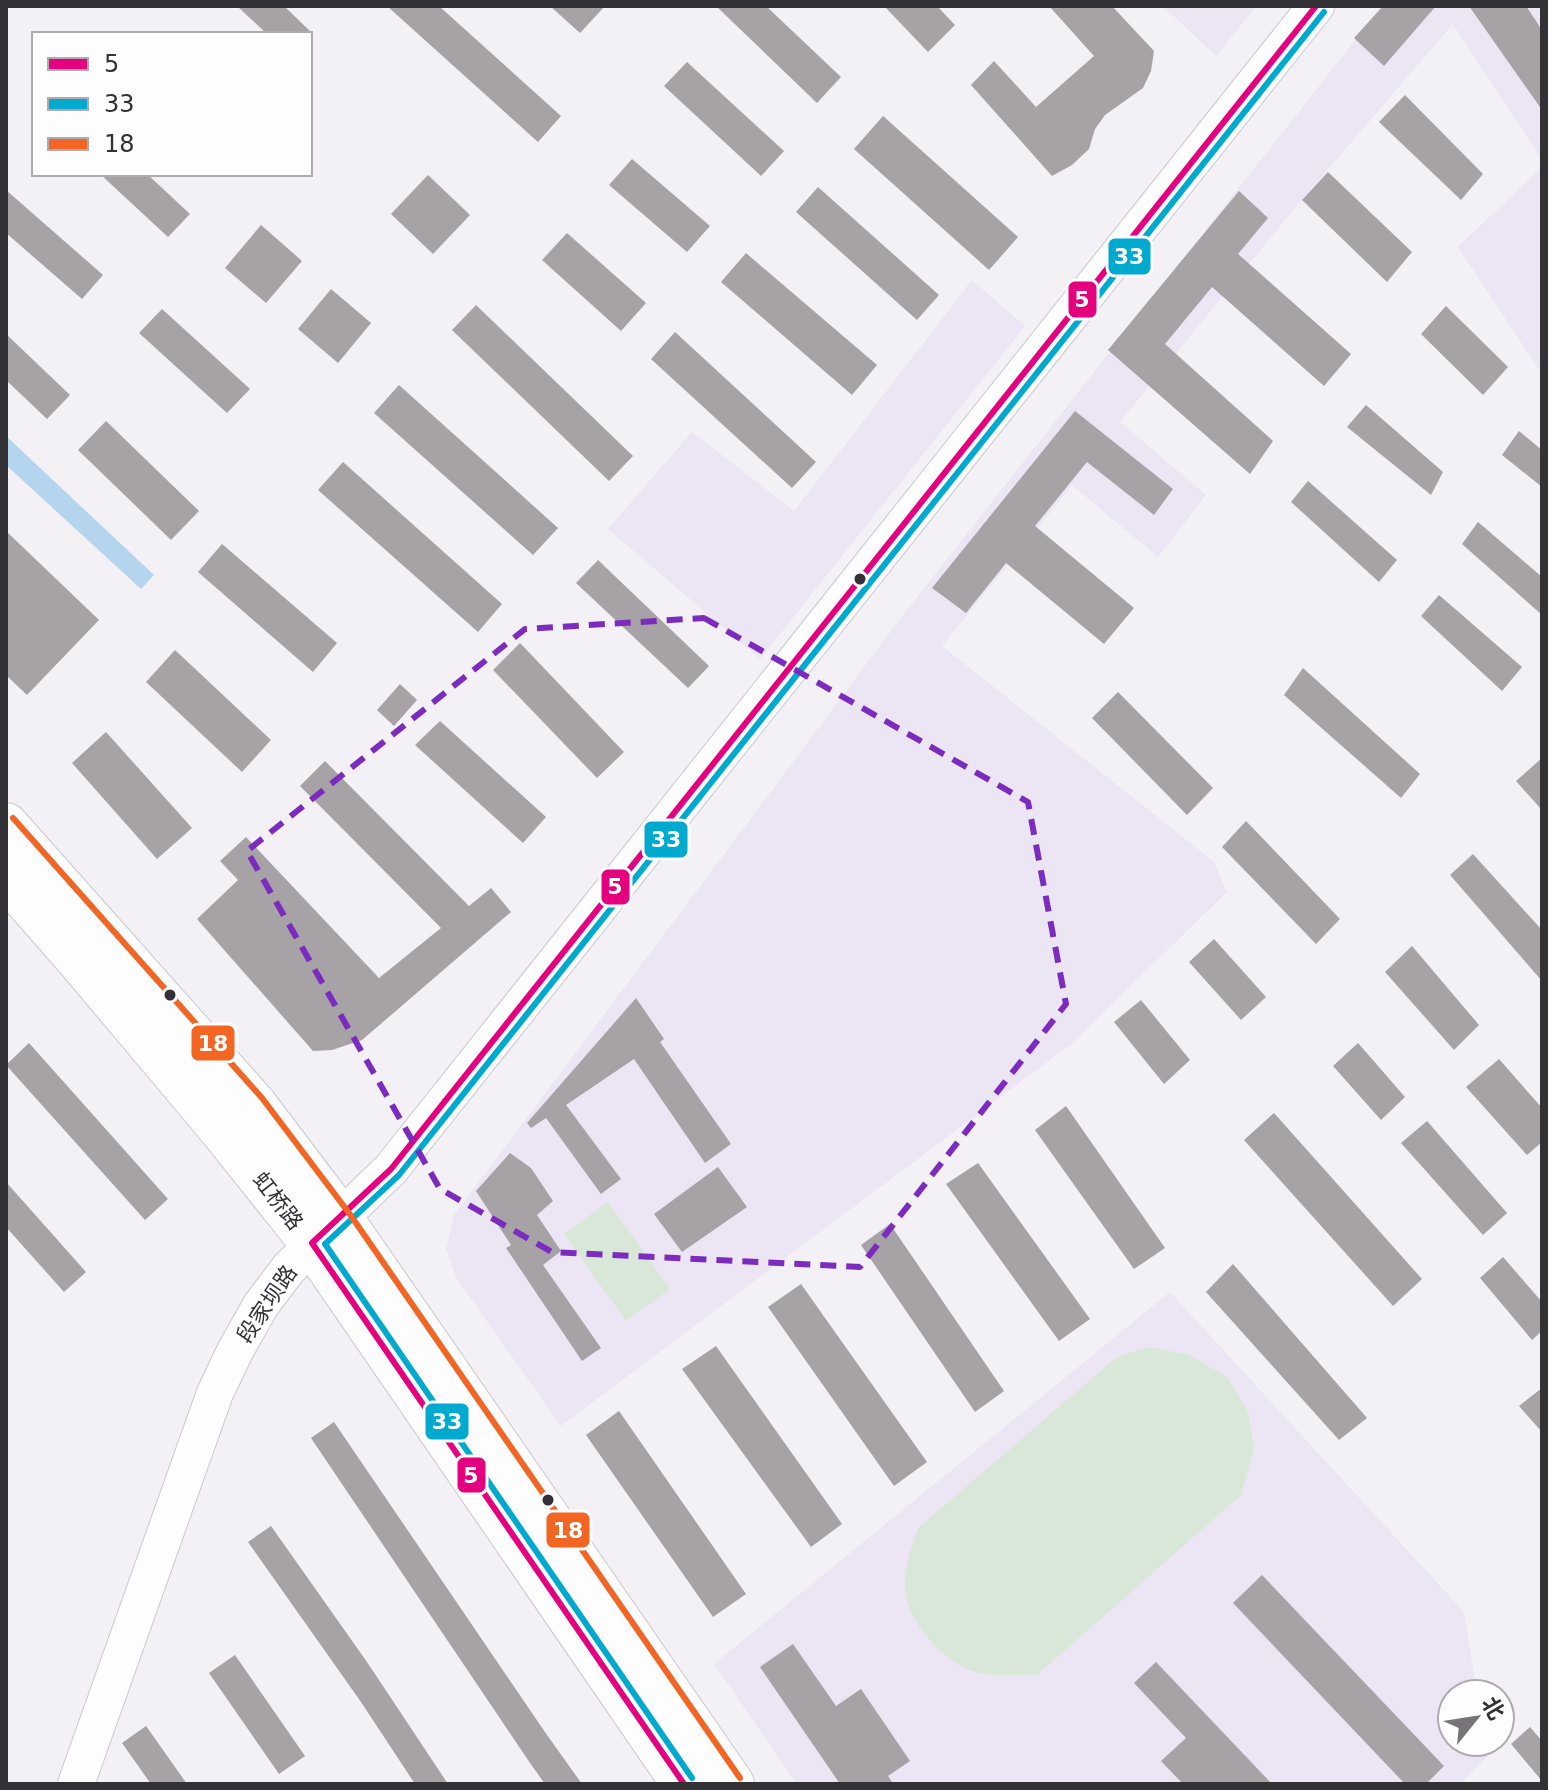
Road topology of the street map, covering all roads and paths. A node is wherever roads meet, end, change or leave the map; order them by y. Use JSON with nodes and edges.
{"nodes":[{"id":1,"x":1316,"y":6,"type":"edge"},
{"id":2,"x":6,"y":825,"type":"edge"},
{"id":3,"x":6,"y":877,"type":"edge"},
{"id":4,"x":326,"y":1231,"type":"junction"},
{"id":5,"x":76,"y":1784,"type":"edge"},
{"id":6,"x":684,"y":1784,"type":"edge"},
{"id":7,"x":732,"y":1784,"type":"edge"}],
"edges":[{"from":1,"to":4,"type":"street","name":"段家坝路"},
{"from":2,"to":4,"type":"main road","name":"虹桥路"},
{"from":3,"to":4,"type":"main road","name":"虹桥路"},
{"from":4,"to":5,"type":"street","name":"段家坝路"},
{"from":4,"to":6,"type":"main road","name":"虹桥路"},
{"from":4,"to":7,"type":"main road","name":"虹桥路"}]}
